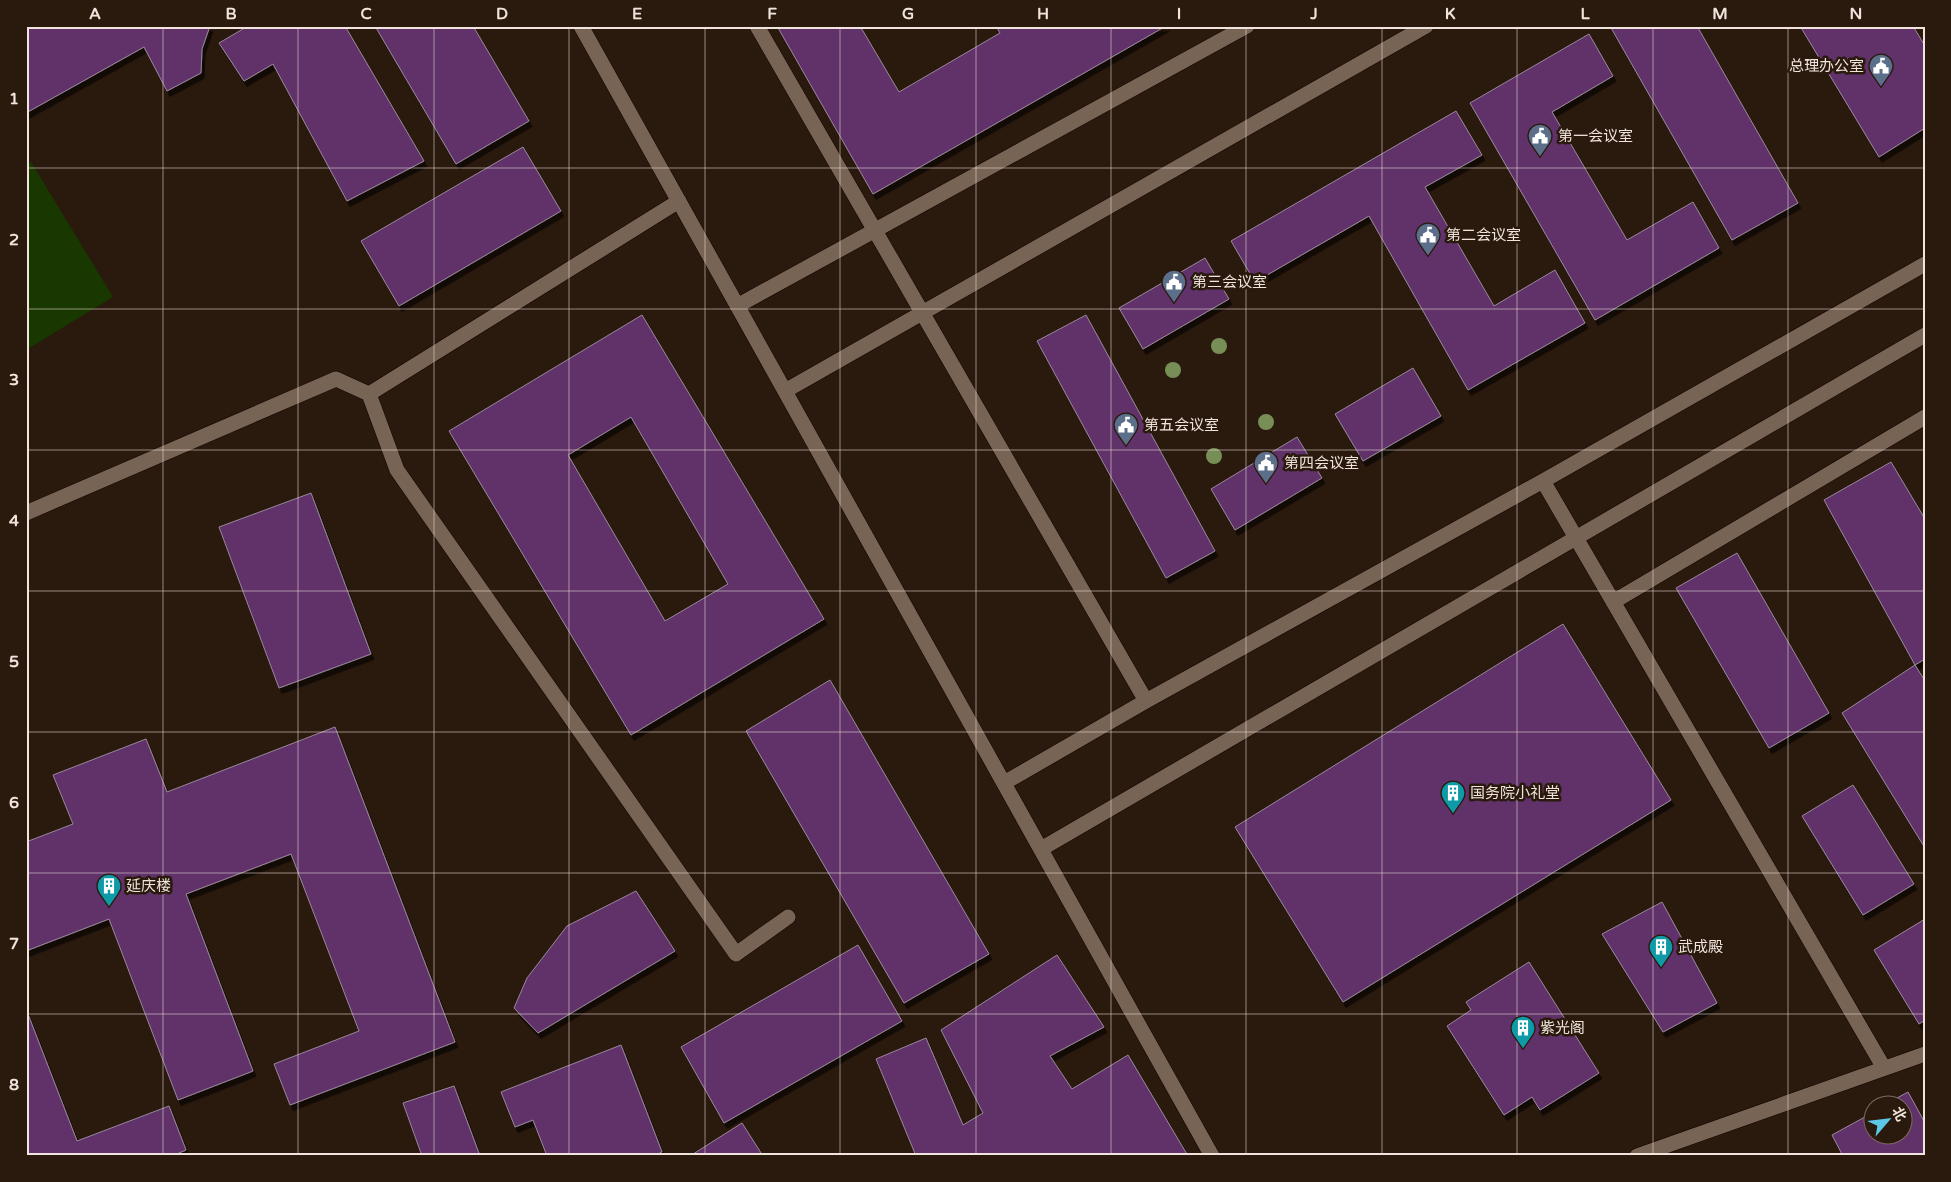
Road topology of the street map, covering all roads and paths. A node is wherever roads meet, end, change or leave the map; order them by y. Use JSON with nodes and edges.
{"nodes":[{"id":1,"x":581,"y":26,"type":"edge"},
{"id":2,"x":757,"y":26,"type":"edge"},
{"id":3,"x":1246,"y":26,"type":"edge"},
{"id":4,"x":1426,"y":26,"type":"edge"},
{"id":5,"x":678,"y":201,"type":"junction"},
{"id":6,"x":876,"y":231,"type":"junction"},
{"id":7,"x":1925,"y":264,"type":"edge"},
{"id":8,"x":737,"y":306,"type":"junction"},
{"id":9,"x":922,"y":312,"type":"junction"},
{"id":10,"x":1925,"y":335,"type":"edge"},
{"id":11,"x":785,"y":391,"type":"junction"},
{"id":12,"x":369,"y":394,"type":"junction"},
{"id":13,"x":1925,"y":417,"type":"edge"},
{"id":14,"x":1543,"y":481,"type":"junction"},
{"id":15,"x":26,"y":513,"type":"edge"},
{"id":16,"x":1576,"y":538,"type":"junction"},
{"id":17,"x":1613,"y":602,"type":"junction"},
{"id":18,"x":1146,"y":701,"type":"junction"},
{"id":19,"x":1004,"y":784,"type":"junction"},
{"id":20,"x":1041,"y":849,"type":"junction"},
{"id":21,"x":788,"y":917,"type":"dead end"},
{"id":22,"x":1925,"y":1054,"type":"edge"},
{"id":23,"x":1884,"y":1068,"type":"junction"},
{"id":24,"x":1212,"y":1156,"type":"edge"},
{"id":25,"x":1637,"y":1156,"type":"edge"}],
"edges":[{"from":1,"to":5,"type":"lane"},
{"from":2,"to":6,"type":"lane"},
{"from":3,"to":6,"type":"lane"},
{"from":4,"to":9,"type":"lane"},
{"from":5,"to":8,"type":"lane"},
{"from":5,"to":12,"type":"lane"},
{"from":6,"to":8,"type":"lane"},
{"from":6,"to":9,"type":"lane"},
{"from":7,"to":14,"type":"lane"},
{"from":8,"to":11,"type":"lane"},
{"from":9,"to":11,"type":"lane"},
{"from":9,"to":18,"type":"lane"},
{"from":10,"to":16,"type":"lane"},
{"from":11,"to":19,"type":"lane"},
{"from":12,"to":15,"type":"lane"},
{"from":12,"to":21,"type":"lane"},
{"from":13,"to":17,"type":"lane"},
{"from":14,"to":16,"type":"lane"},
{"from":14,"to":18,"type":"lane"},
{"from":16,"to":17,"type":"lane"},
{"from":16,"to":20,"type":"lane"},
{"from":17,"to":23,"type":"lane"},
{"from":18,"to":19,"type":"lane"},
{"from":19,"to":20,"type":"lane"},
{"from":20,"to":24,"type":"lane"},
{"from":22,"to":23,"type":"lane"},
{"from":23,"to":25,"type":"lane"}]}
